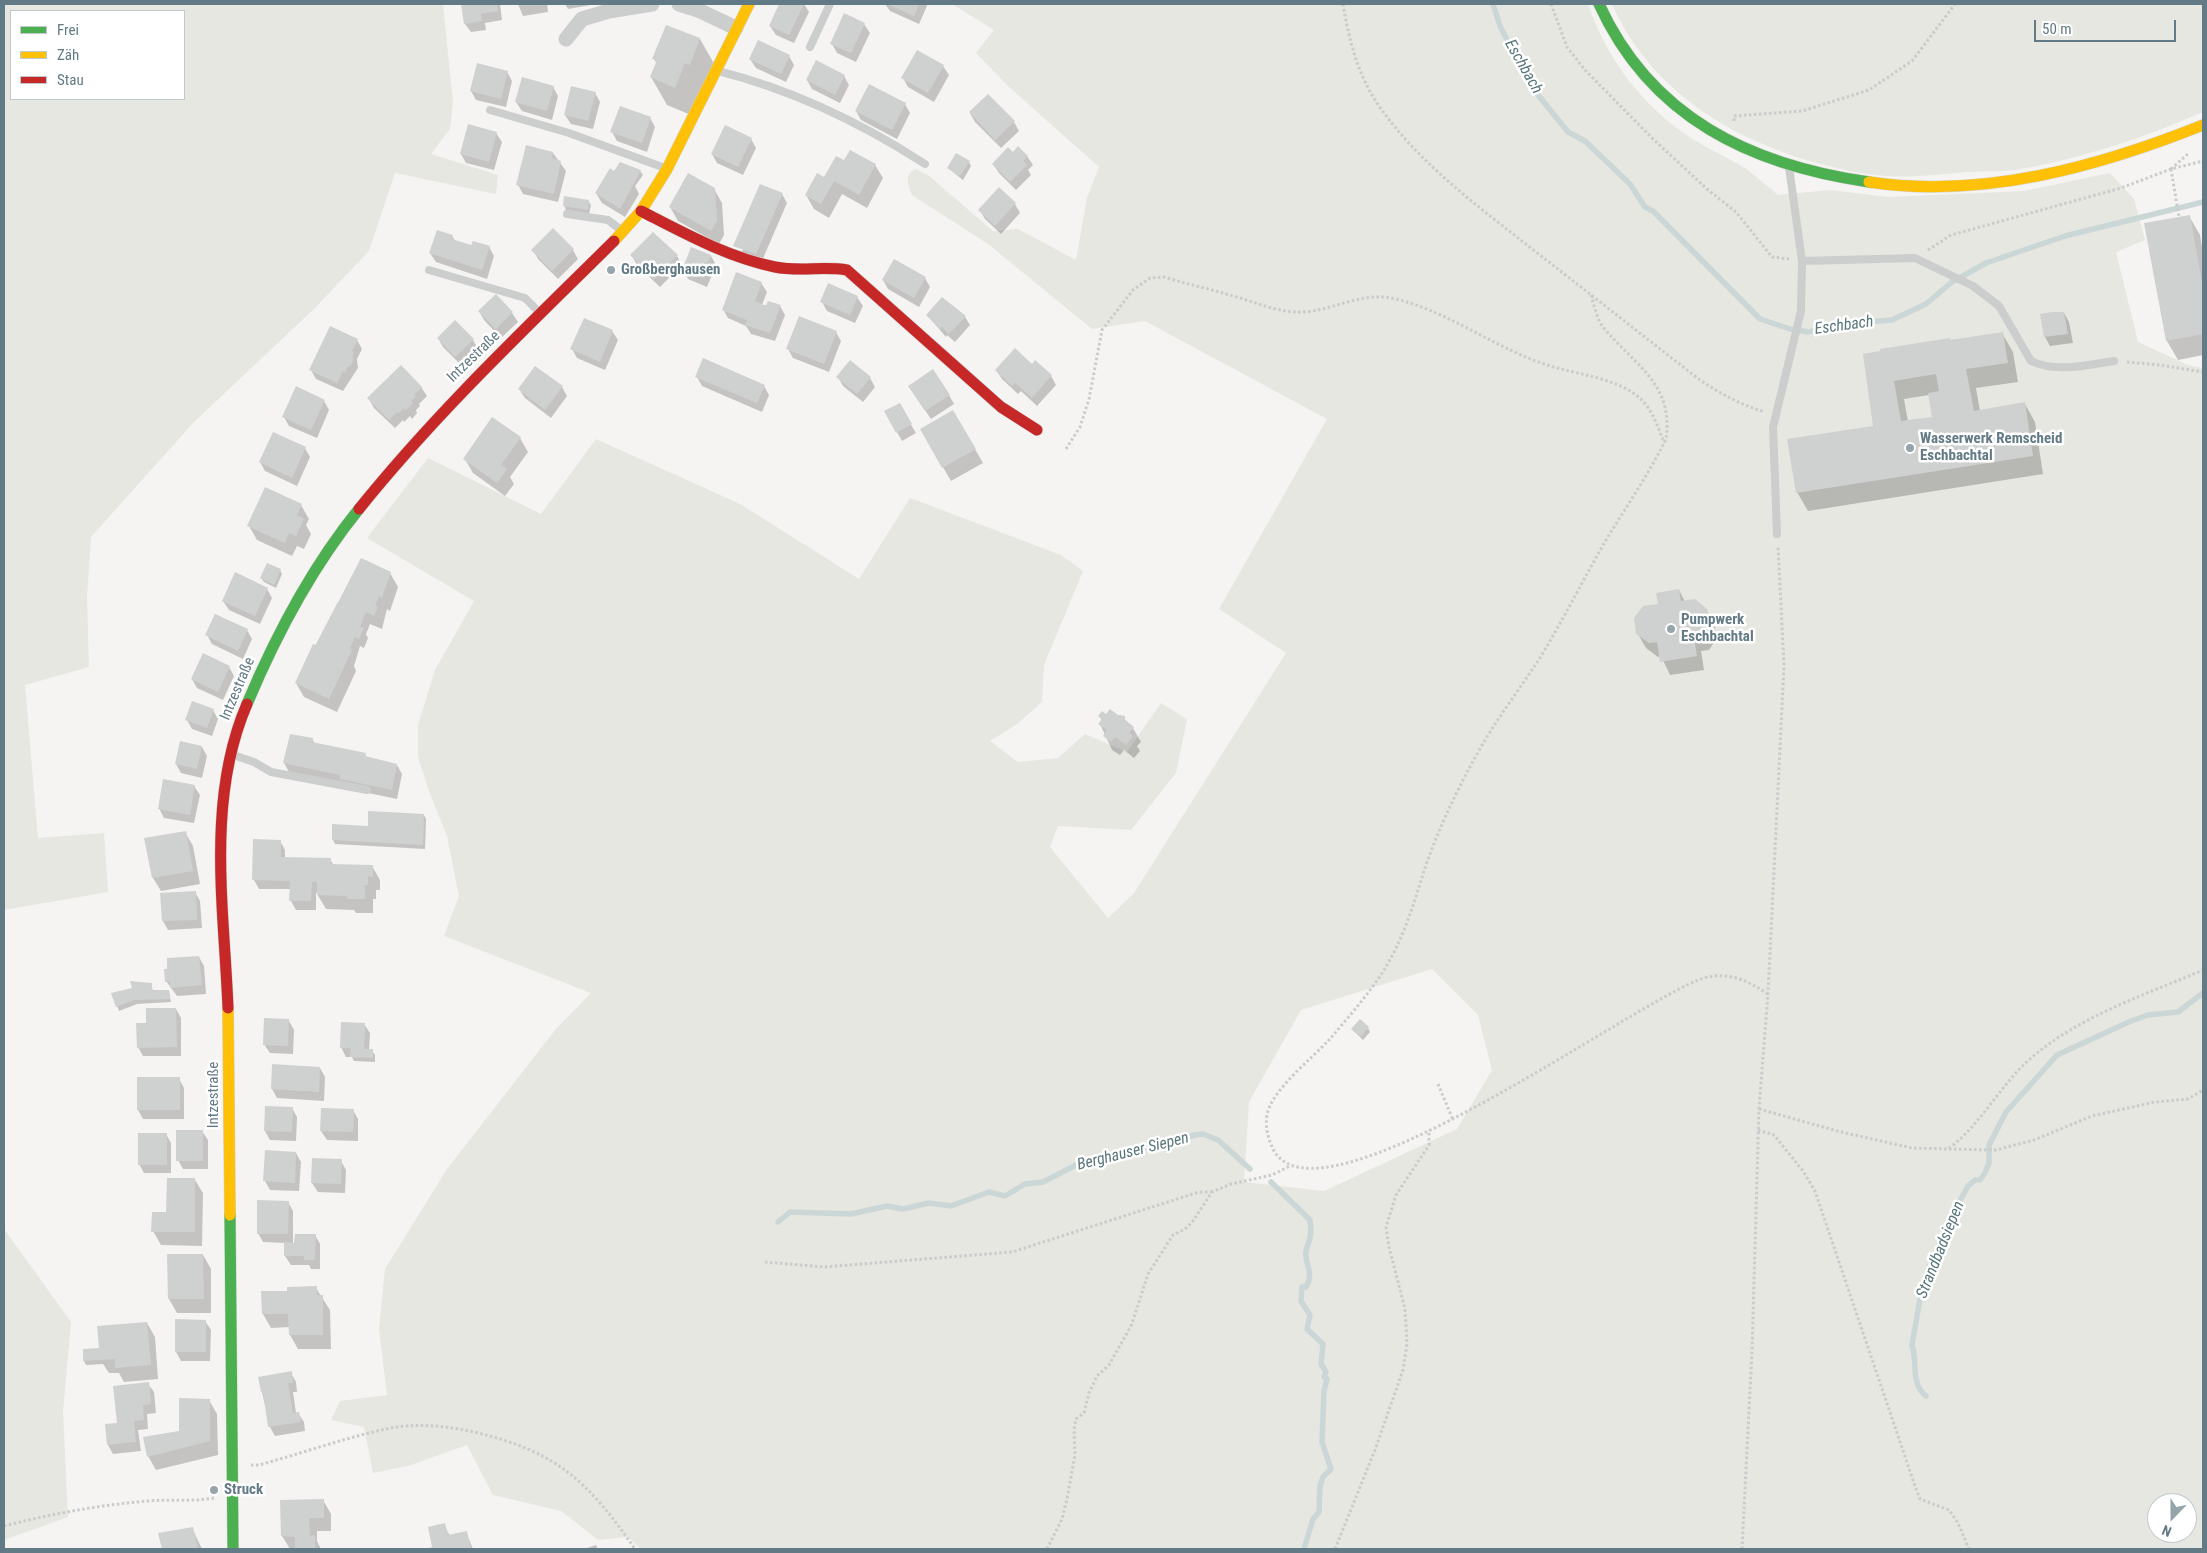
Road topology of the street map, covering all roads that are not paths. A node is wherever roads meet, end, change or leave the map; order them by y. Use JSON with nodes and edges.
{"nodes":[{"id":1,"x":652,"y":4,"type":"edge"},
{"id":2,"x":679,"y":4,"type":"edge"},
{"id":3,"x":749,"y":4,"type":"edge"},
{"id":4,"x":830,"y":4,"type":"edge"},
{"id":5,"x":1599,"y":4,"type":"edge"},
{"id":6,"x":736,"y":28,"type":"junction"},
{"id":7,"x":566,"y":39,"type":"dead end"},
{"id":8,"x":810,"y":48,"type":"dead end"},
{"id":9,"x":715,"y":71,"type":"junction"},
{"id":10,"x":490,"y":110,"type":"dead end"},
{"id":11,"x":2203,"y":126,"type":"edge"},
{"id":12,"x":925,"y":164,"type":"dead end"},
{"id":13,"x":1789,"y":167,"type":"junction"},
{"id":14,"x":667,"y":169,"type":"junction"},
{"id":15,"x":641,"y":210,"type":"junction"},
{"id":16,"x":567,"y":214,"type":"dead end"},
{"id":17,"x":623,"y":231,"type":"junction"},
{"id":18,"x":1802,"y":261,"type":"junction"},
{"id":19,"x":429,"y":270,"type":"dead end"},
{"id":20,"x":540,"y":313,"type":"junction"},
{"id":21,"x":2114,"y":361,"type":"road end"},
{"id":22,"x":1037,"y":430,"type":"dead end"},
{"id":23,"x":1777,"y":534,"type":"road end"},
{"id":24,"x":230,"y":754,"type":"junction"},
{"id":25,"x":368,"y":790,"type":"dead end"},
{"id":26,"x":233,"y":1549,"type":"edge"}],
"edges":[{"from":1,"to":7,"type":"street"},
{"from":2,"to":6,"type":"street"},
{"from":3,"to":6,"type":"main road","name":"Intzestraße"},
{"from":4,"to":8,"type":"lane"},
{"from":5,"to":13,"type":"main road"},
{"from":6,"to":9,"type":"main road","name":"Intzestraße"},
{"from":9,"to":12,"type":"lane"},
{"from":9,"to":14,"type":"main road","name":"Intzestraße"},
{"from":10,"to":14,"type":"lane"},
{"from":11,"to":13,"type":"main road"},
{"from":13,"to":18,"type":"lane"},
{"from":14,"to":15,"type":"main road","name":"Intzestraße"},
{"from":15,"to":17,"type":"main road","name":"Intzestraße"},
{"from":15,"to":22,"type":"main road"},
{"from":16,"to":17,"type":"lane"},
{"from":17,"to":20,"type":"main road","name":"Intzestraße"},
{"from":18,"to":21,"type":"lane"},
{"from":18,"to":23,"type":"lane"},
{"from":19,"to":20,"type":"lane"},
{"from":20,"to":24,"type":"main road","name":"Intzestraße"},
{"from":24,"to":25,"type":"lane"},
{"from":24,"to":26,"type":"main road","name":"Intzestraße"}]}
